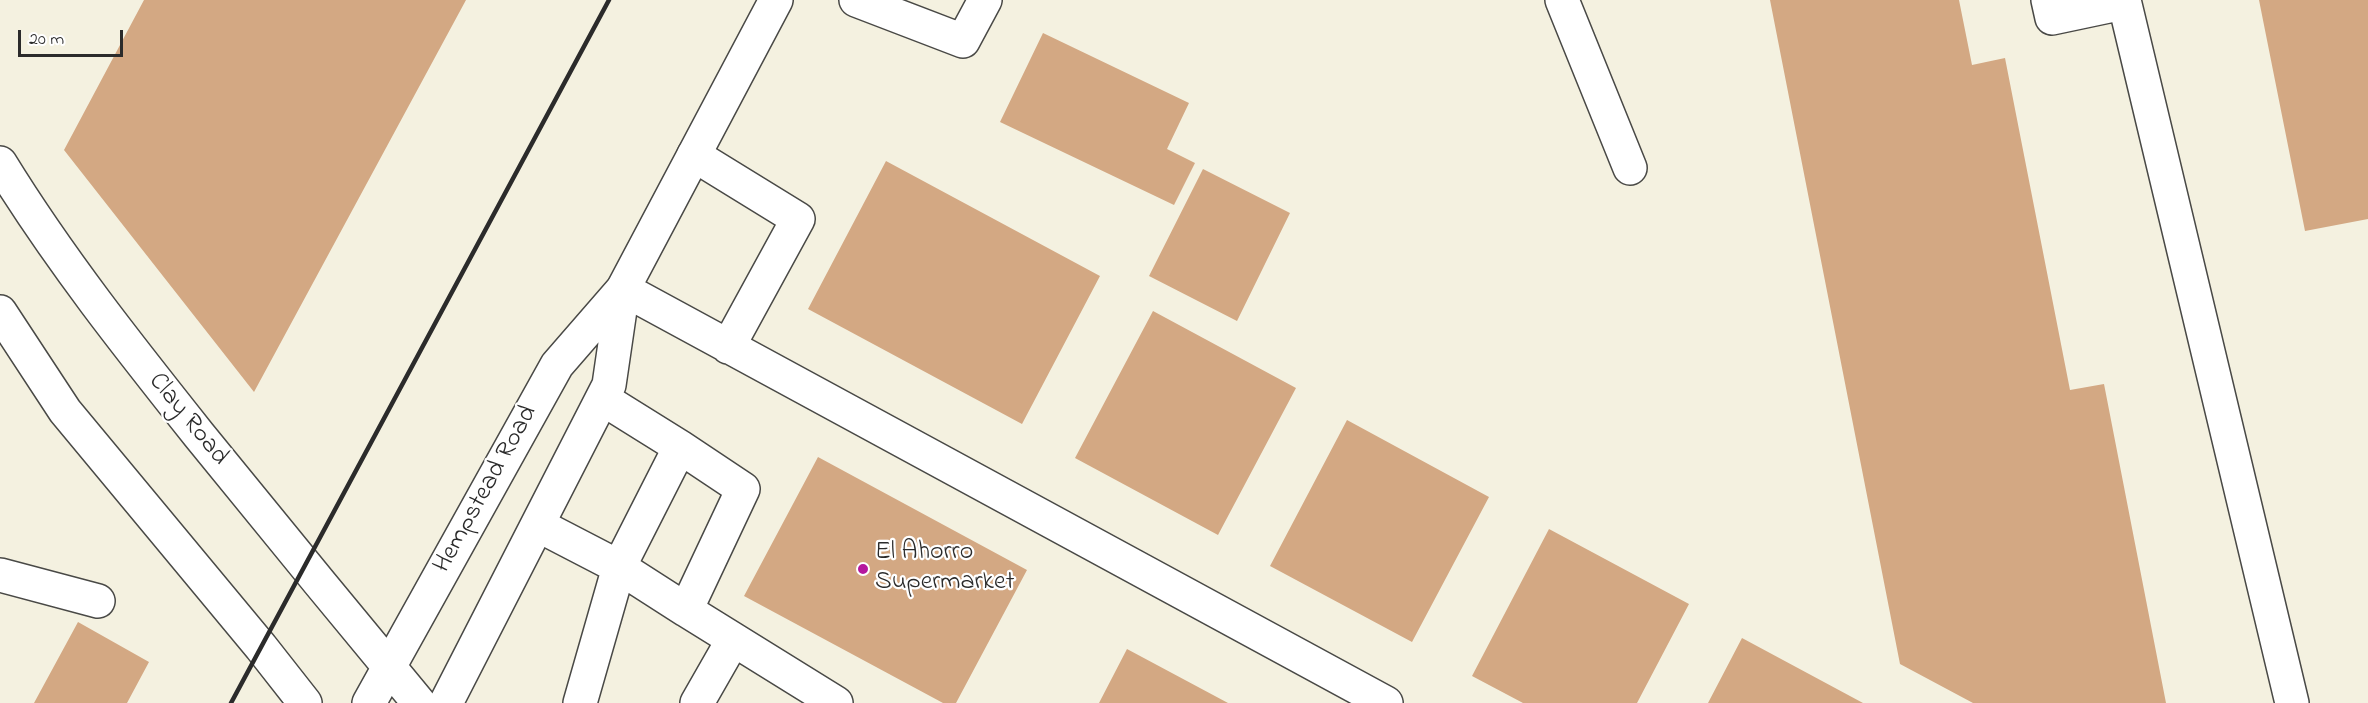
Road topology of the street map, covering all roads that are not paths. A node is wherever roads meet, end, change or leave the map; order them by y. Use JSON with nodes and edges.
{"nodes":[{"id":1,"x":776,"y":0,"type":"edge"},
{"id":2,"x":856,"y":0,"type":"edge"},
{"id":3,"x":985,"y":0,"type":"edge"},
{"id":4,"x":1562,"y":0,"type":"edge"},
{"id":5,"x":2048,"y":0,"type":"edge"},
{"id":6,"x":2124,"y":2,"type":"edge"},
{"id":7,"x":694,"y":155,"type":"junction"},
{"id":8,"x":0,"y":163,"type":"edge"},
{"id":9,"x":1630,"y":168,"type":"dead end"},
{"id":10,"x":623,"y":289,"type":"junction"},
{"id":11,"x":0,"y":312,"type":"edge"},
{"id":12,"x":728,"y":346,"type":"junction"},
{"id":13,"x":603,"y":399,"type":"junction"},
{"id":14,"x":680,"y":447,"type":"junction"},
{"id":15,"x":538,"y":525,"type":"junction"},
{"id":16,"x":619,"y":567,"type":"junction"},
{"id":17,"x":0,"y":575,"type":"edge"},
{"id":18,"x":98,"y":601,"type":"dead end"},
{"id":19,"x":686,"y":610,"type":"junction"},
{"id":20,"x":733,"y":640,"type":"junction"},
{"id":21,"x":388,"y":666,"type":"junction"},
{"id":22,"x":305,"y":703,"type":"edge"},
{"id":23,"x":369,"y":703,"type":"edge"},
{"id":24,"x":419,"y":703,"type":"edge"},
{"id":25,"x":446,"y":703,"type":"edge"},
{"id":26,"x":580,"y":703,"type":"edge"},
{"id":27,"x":696,"y":703,"type":"edge"},
{"id":28,"x":837,"y":703,"type":"edge"},
{"id":29,"x":1386,"y":703,"type":"edge"},
{"id":30,"x":2292,"y":703,"type":"edge"}],
"edges":[{"from":1,"to":7,"type":"main road","name":"Hempstead Road"},
{"from":2,"to":3,"type":"main road"},
{"from":4,"to":9,"type":"main road"},
{"from":5,"to":6,"type":"main road"},
{"from":6,"to":30,"type":"main road"},
{"from":7,"to":10,"type":"main road","name":"Hempstead Road"},
{"from":7,"to":12,"type":"main road"},
{"from":8,"to":21,"type":"main road","name":"Clay Road"},
{"from":10,"to":12,"type":"main road"},
{"from":10,"to":13,"type":"main road","name":"Hempstead Road"},
{"from":10,"to":21,"type":"main road","name":"Hempstead Road"},
{"from":11,"to":22,"type":"main road"},
{"from":12,"to":29,"type":"main road"},
{"from":13,"to":14,"type":"main road"},
{"from":13,"to":15,"type":"main road","name":"Hempstead Road"},
{"from":14,"to":16,"type":"main road"},
{"from":14,"to":19,"type":"main road"},
{"from":15,"to":16,"type":"main road"},
{"from":15,"to":25,"type":"main road","name":"Hempstead Road"},
{"from":16,"to":19,"type":"main road"},
{"from":16,"to":26,"type":"main road"},
{"from":17,"to":18,"type":"main road"},
{"from":19,"to":20,"type":"main road"},
{"from":20,"to":27,"type":"main road"},
{"from":20,"to":28,"type":"main road"},
{"from":21,"to":23,"type":"main road","name":"Hempstead Road"},
{"from":21,"to":24,"type":"main road","name":"Clay Road"}]}
